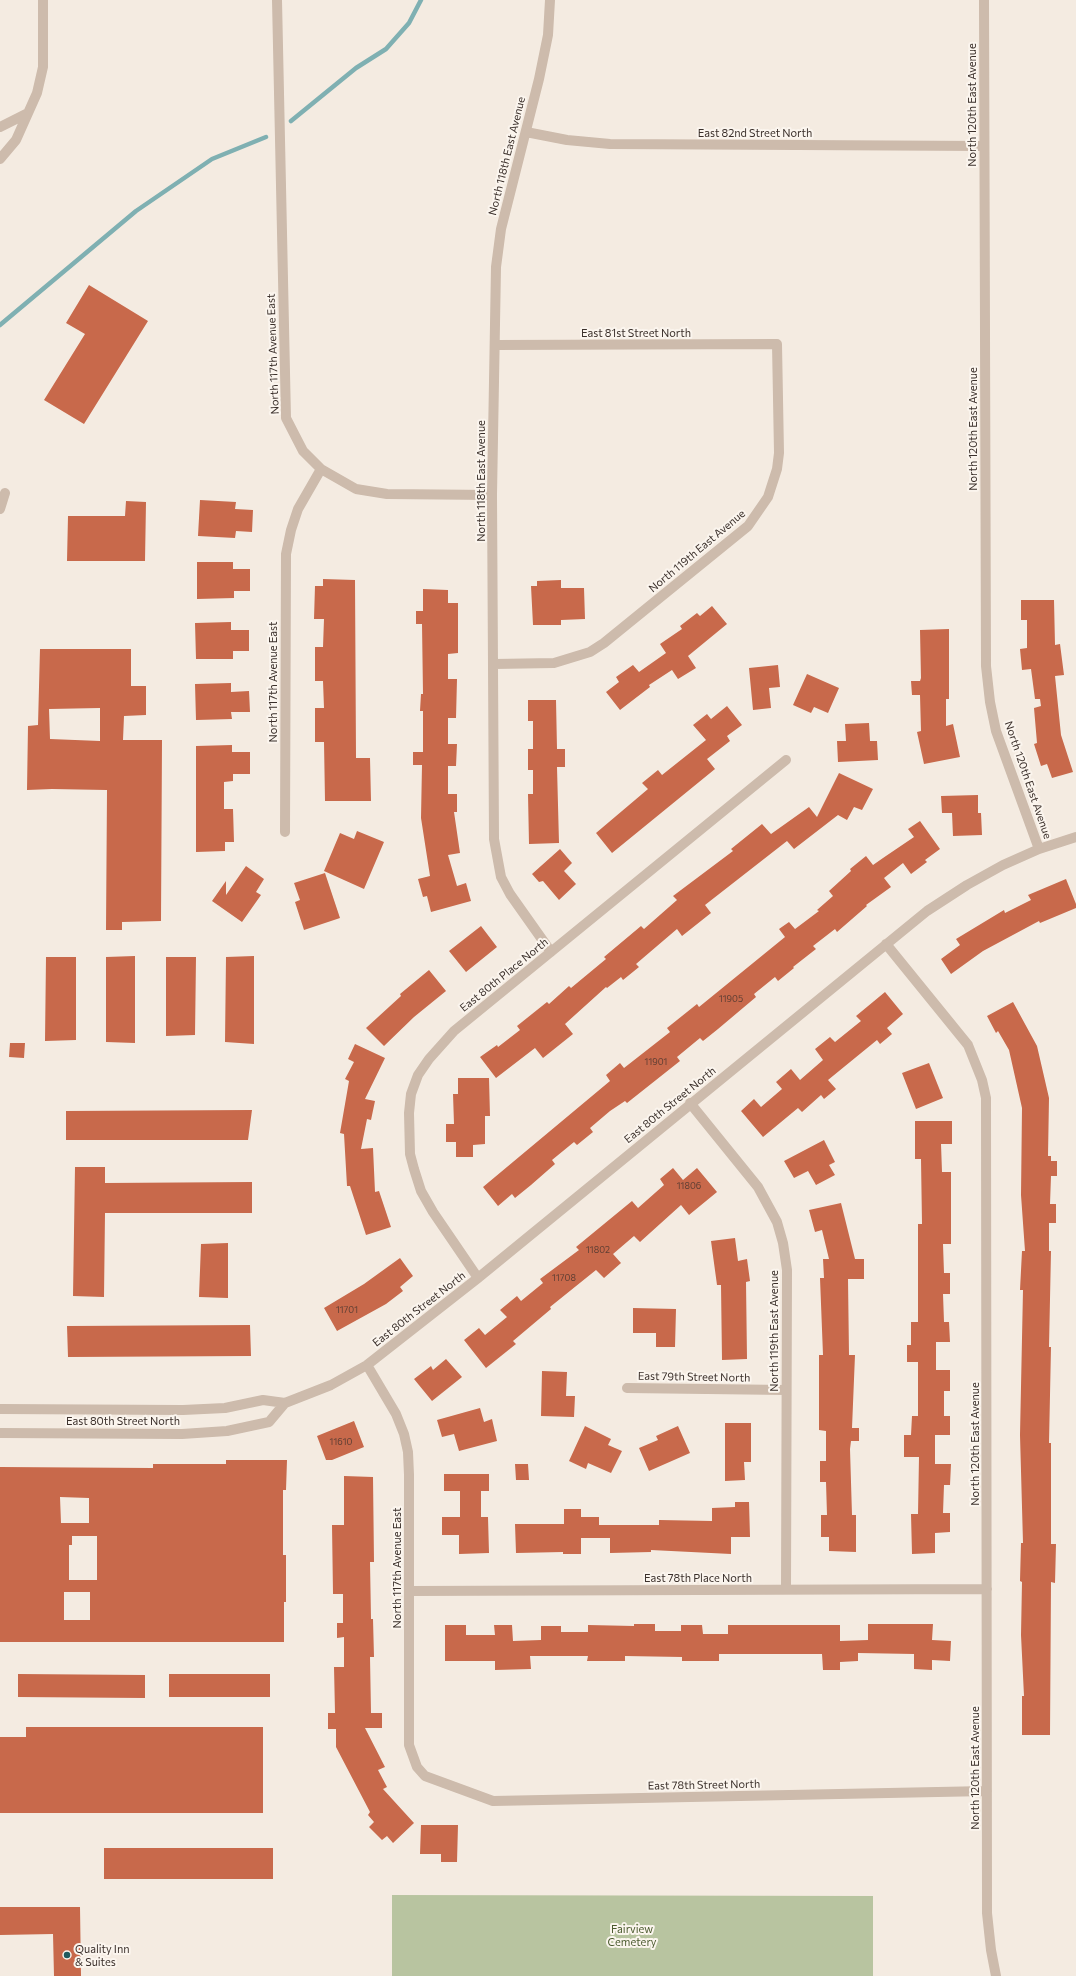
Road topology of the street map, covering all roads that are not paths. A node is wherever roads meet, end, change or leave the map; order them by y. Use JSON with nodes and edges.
{"nodes":[{"id":1,"x":43,"y":0,"type":"edge"},
{"id":2,"x":276,"y":0,"type":"edge"},
{"id":3,"x":550,"y":0,"type":"edge"},
{"id":4,"x":984,"y":0,"type":"edge"},
{"id":5,"x":26,"y":114,"type":"junction"},
{"id":6,"x":0,"y":127,"type":"edge"},
{"id":7,"x":526,"y":132,"type":"junction"},
{"id":8,"x":984,"y":146,"type":"junction"},
{"id":9,"x":0,"y":159,"type":"edge"},
{"id":10,"x":777,"y":344,"type":"joint"},
{"id":11,"x":495,"y":345,"type":"junction"},
{"id":12,"x":321,"y":469,"type":"junction"},
{"id":13,"x":5,"y":493,"type":"dead end"},
{"id":14,"x":492,"y":495,"type":"junction"},
{"id":15,"x":0,"y":509,"type":"edge"},
{"id":16,"x":494,"y":664,"type":"junction"},
{"id":17,"x":786,"y":760,"type":"dead end"},
{"id":18,"x":285,"y":832,"type":"dead end"},
{"id":19,"x":1076,"y":836,"type":"edge"},
{"id":20,"x":1039,"y":849,"type":"junction"},
{"id":21,"x":886,"y":944,"type":"junction"},
{"id":22,"x":551,"y":952,"type":"junction"},
{"id":23,"x":690,"y":1104,"type":"junction"},
{"id":24,"x":478,"y":1278,"type":"junction"},
{"id":25,"x":367,"y":1365,"type":"junction"},
{"id":26,"x":627,"y":1388,"type":"dead end"},
{"id":27,"x":786,"y":1390,"type":"junction"},
{"id":28,"x":285,"y":1403,"type":"junction"},
{"id":29,"x":0,"y":1409,"type":"edge"},
{"id":30,"x":0,"y":1433,"type":"edge"},
{"id":31,"x":786,"y":1589,"type":"junction"},
{"id":32,"x":987,"y":1589,"type":"junction"},
{"id":33,"x":410,"y":1591,"type":"junction"},
{"id":34,"x":425,"y":1776,"type":"joint"},
{"id":35,"x":987,"y":1791,"type":"junction"},
{"id":36,"x":996,"y":1976,"type":"edge"}],
"edges":[{"from":1,"to":5,"type":"street"},
{"from":2,"to":12,"type":"street","name":"North 117th Avenue East"},
{"from":3,"to":7,"type":"street","name":"North 118th East Avenue"},
{"from":4,"to":8,"type":"street","name":"North 120th East Avenue"},
{"from":5,"to":6,"type":"street"},
{"from":5,"to":9,"type":"street"},
{"from":7,"to":8,"type":"street","name":"East 82nd Street North"},
{"from":7,"to":11,"type":"street","name":"North 118th East Avenue"},
{"from":8,"to":20,"type":"street","name":"North 120th East Avenue"},
{"from":10,"to":11,"type":"street","name":"East 81st Street North"},
{"from":10,"to":16,"type":"street","name":"North 119th East Avenue"},
{"from":11,"to":14,"type":"street","name":"North 118th East Avenue"},
{"from":12,"to":14,"type":"street"},
{"from":12,"to":18,"type":"street","name":"North 117th Avenue East"},
{"from":13,"to":15,"type":"street"},
{"from":14,"to":16,"type":"street","name":"North 118th East Avenue"},
{"from":16,"to":22,"type":"street","name":"North 118th East Avenue"},
{"from":17,"to":22,"type":"street","name":"East 80th Place North"},
{"from":19,"to":20,"type":"street","name":"East 80th Street North"},
{"from":20,"to":21,"type":"street","name":"East 80th Street North"},
{"from":21,"to":23,"type":"street","name":"East 80th Street North"},
{"from":21,"to":32,"type":"street","name":"North 120th East Avenue"},
{"from":22,"to":24,"type":"street","name":"East 80th Place North"},
{"from":23,"to":24,"type":"street","name":"East 80th Street North"},
{"from":23,"to":27,"type":"street","name":"North 119th East Avenue"},
{"from":24,"to":25,"type":"street","name":"East 80th Street North"},
{"from":25,"to":28,"type":"street","name":"East 80th Street North"},
{"from":25,"to":33,"type":"street","name":"North 117th Avenue East"},
{"from":26,"to":27,"type":"street","name":"East 79th Street North"},
{"from":27,"to":31,"type":"street","name":"North 119th East Avenue"},
{"from":28,"to":29,"type":"street","name":"East 80th Street North"},
{"from":28,"to":30,"type":"street","name":"East 80th Street North"},
{"from":31,"to":32,"type":"street","name":"East 78th Place North"},
{"from":31,"to":33,"type":"street","name":"East 78th Place North"},
{"from":32,"to":35,"type":"street","name":"North 120th East Avenue"},
{"from":33,"to":34,"type":"street","name":"North 117th Avenue East"},
{"from":34,"to":35,"type":"street","name":"East 78th Street North"},
{"from":35,"to":36,"type":"street","name":"North 120th East Avenue"}]}
